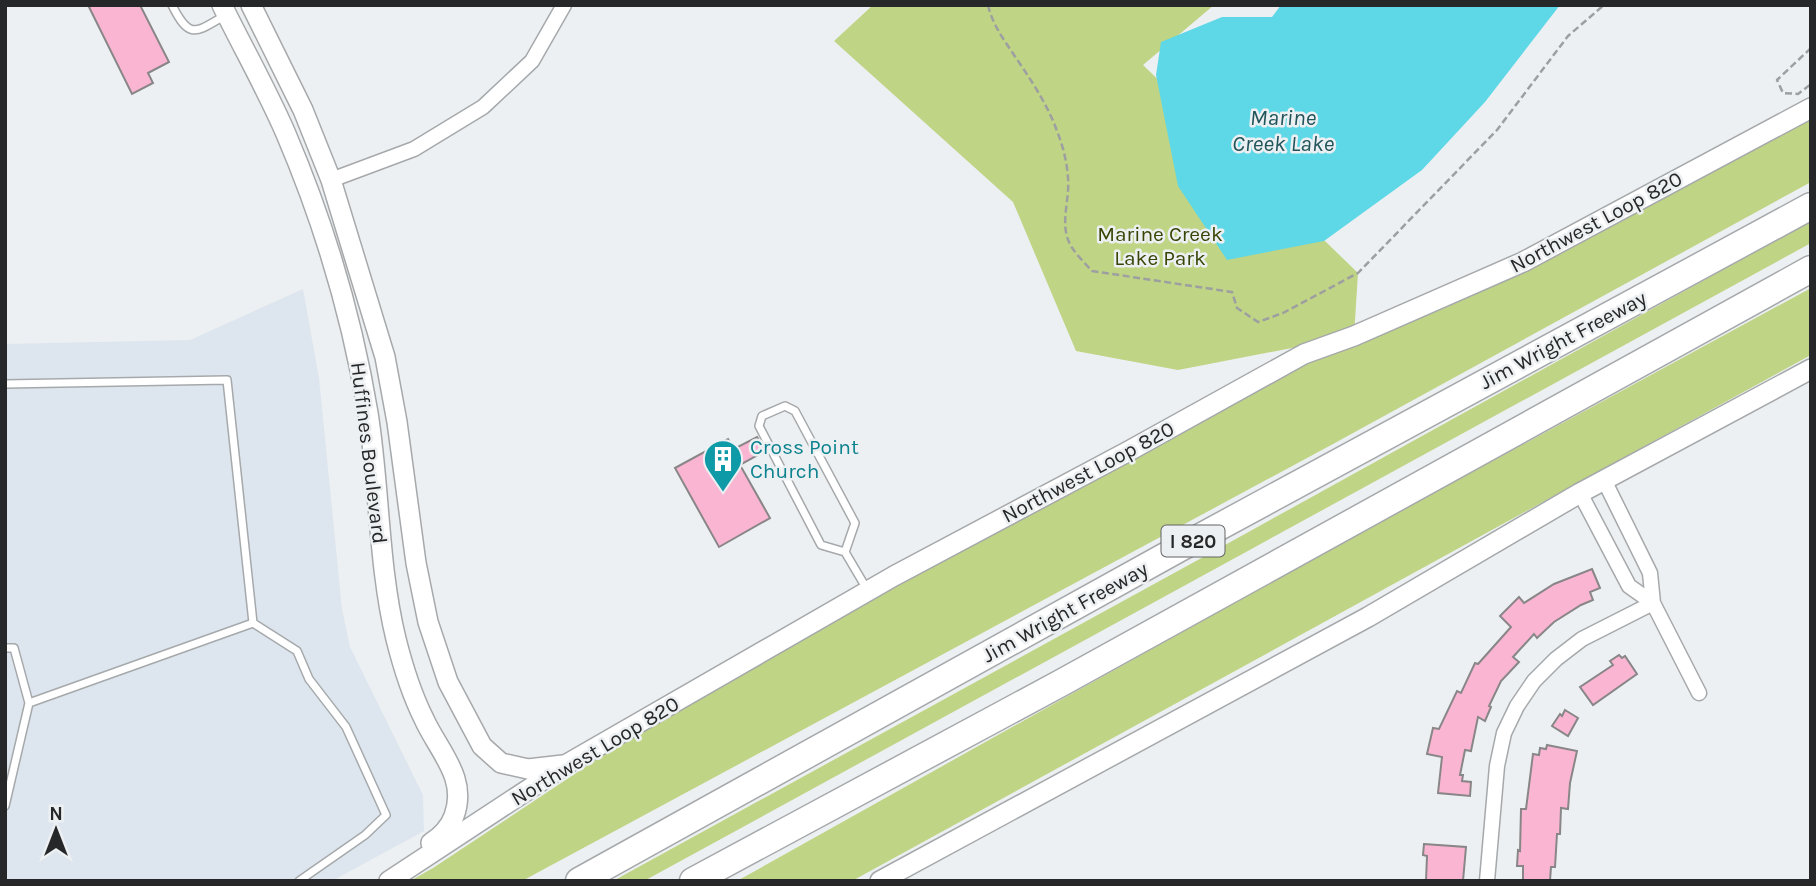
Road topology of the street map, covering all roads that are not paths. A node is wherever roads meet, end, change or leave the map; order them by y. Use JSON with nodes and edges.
{"nodes":[{"id":1,"x":172,"y":5,"type":"edge"},
{"id":2,"x":251,"y":5,"type":"edge"},
{"id":3,"x":564,"y":5,"type":"edge"},
{"id":4,"x":224,"y":10,"type":"edge"},
{"id":5,"x":1811,"y":108,"type":"edge"},
{"id":6,"x":331,"y":180,"type":"junction"},
{"id":7,"x":308,"y":188,"type":"junction"},
{"id":8,"x":1811,"y":206,"type":"edge"},
{"id":9,"x":1811,"y":269,"type":"edge"},
{"id":10,"x":1811,"y":369,"type":"edge"},
{"id":11,"x":5,"y":384,"type":"edge"},
{"id":12,"x":1604,"y":480,"type":"junction"},
{"id":13,"x":1580,"y":493,"type":"junction"},
{"id":14,"x":845,"y":552,"type":"junction"},
{"id":15,"x":416,"y":564,"type":"junction"},
{"id":16,"x":383,"y":568,"type":"junction"},
{"id":17,"x":868,"y":592,"type":"junction"},
{"id":18,"x":1653,"y":603,"type":"junction"},
{"id":19,"x":253,"y":623,"type":"junction"},
{"id":20,"x":5,"y":648,"type":"edge"},
{"id":21,"x":1699,"y":693,"type":"dead end"},
{"id":22,"x":29,"y":703,"type":"junction"},
{"id":23,"x":567,"y":764,"type":"junction"},
{"id":24,"x":5,"y":806,"type":"edge"},
{"id":25,"x":299,"y":881,"type":"edge"},
{"id":26,"x":388,"y":881,"type":"edge"},
{"id":27,"x":579,"y":881,"type":"edge"},
{"id":28,"x":692,"y":881,"type":"edge"},
{"id":29,"x":880,"y":881,"type":"edge"},
{"id":30,"x":1487,"y":881,"type":"edge"}],
"edges":[{"from":1,"to":4,"type":"lane"},
{"from":2,"to":6,"type":"main road","name":"Huffines Boulevard"},
{"from":3,"to":6,"type":"street"},
{"from":4,"to":7,"type":"main road","name":"Huffines Boulevard"},
{"from":5,"to":17,"type":"main road","name":"Northwest Loop 820"},
{"from":6,"to":7,"type":"main road"},
{"from":6,"to":15,"type":"main road","name":"Huffines Boulevard"},
{"from":7,"to":16,"type":"main road","name":"Huffines Boulevard"},
{"from":8,"to":27,"type":"highway","name":"Jim Wright Freeway","number":"I 820"},
{"from":9,"to":28,"type":"highway","number":"I 820"},
{"from":10,"to":12,"type":"main road"},
{"from":11,"to":19,"type":"lane"},
{"from":12,"to":13,"type":"main road"},
{"from":12,"to":18,"type":"street"},
{"from":13,"to":18,"type":"street"},
{"from":13,"to":29,"type":"main road"},
{"from":14,"to":14,"type":"lane"},
{"from":14,"to":17,"type":"lane"},
{"from":15,"to":16,"type":"main road"},
{"from":15,"to":23,"type":"main road","name":"Huffines Boulevard"},
{"from":16,"to":26,"type":"main road","name":"Huffines Boulevard"},
{"from":17,"to":23,"type":"main road","name":"Northwest Loop 820"},
{"from":18,"to":21,"type":"street"},
{"from":18,"to":30,"type":"street"},
{"from":19,"to":22,"type":"lane"},
{"from":19,"to":25,"type":"lane"},
{"from":20,"to":22,"type":"lane"},
{"from":22,"to":24,"type":"lane"},
{"from":23,"to":26,"type":"main road","name":"Northwest Loop 820"}]}
